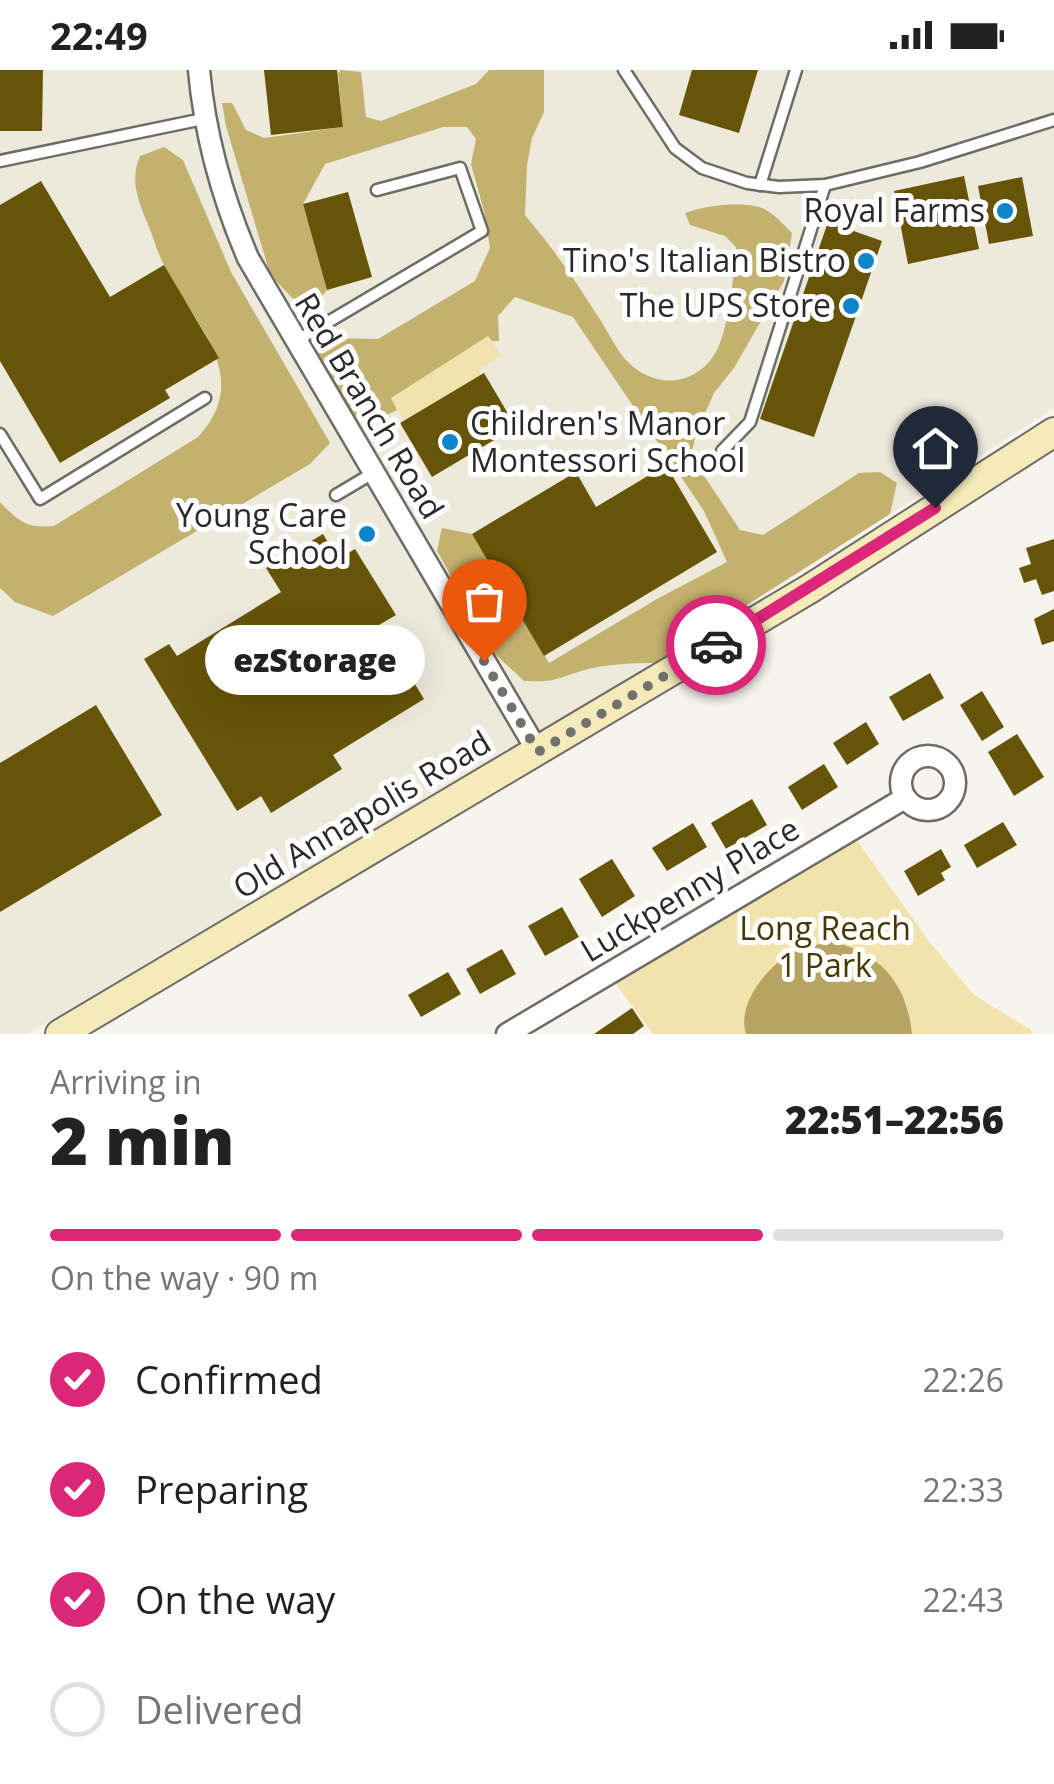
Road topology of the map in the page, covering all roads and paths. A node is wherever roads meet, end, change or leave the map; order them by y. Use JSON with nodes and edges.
{"nodes":[{"id":1,"x":198,"y":70,"type":"edge"},
{"id":2,"x":624,"y":70,"type":"edge"},
{"id":3,"x":796,"y":70,"type":"edge"},
{"id":4,"x":203,"y":120,"type":"junction"},
{"id":5,"x":1054,"y":120,"type":"edge"},
{"id":6,"x":0,"y":162,"type":"edge"},
{"id":7,"x":760,"y":185,"type":"junction"},
{"id":8,"x":825,"y":185,"type":"junction"},
{"id":9,"x":377,"y":190,"type":"dead end"},
{"id":10,"x":295,"y":341,"type":"junction"},
{"id":11,"x":205,"y":398,"type":"dead end"},
{"id":12,"x":1054,"y":432,"type":"edge"},
{"id":13,"x":0,"y":434,"type":"edge"},
{"id":14,"x":722,"y":451,"type":"dead end"},
{"id":15,"x":373,"y":472,"type":"junction"},
{"id":16,"x":336,"y":495,"type":"dead end"},
{"id":17,"x":538,"y":752,"type":"junction"},
{"id":18,"x":905,"y":798,"type":"dead end"},
{"id":19,"x":60,"y":1034,"type":"edge"},
{"id":20,"x":506,"y":1034,"type":"edge"}],
"edges":[{"from":1,"to":4,"type":"street","name":"Red Branch Road"},
{"from":2,"to":7,"type":"lane"},
{"from":3,"to":7,"type":"lane"},
{"from":4,"to":6,"type":"lane"},
{"from":4,"to":10,"type":"street","name":"Red Branch Road"},
{"from":5,"to":8,"type":"lane"},
{"from":7,"to":8,"type":"lane"},
{"from":8,"to":14,"type":"lane"},
{"from":9,"to":10,"type":"lane"},
{"from":10,"to":15,"type":"street","name":"Red Branch Road"},
{"from":11,"to":13,"type":"lane"},
{"from":12,"to":17,"type":"main road","name":"Old Annapolis Road"},
{"from":15,"to":16,"type":"lane"},
{"from":15,"to":17,"type":"street","name":"Red Branch Road"},
{"from":17,"to":19,"type":"main road","name":"Old Annapolis Road"},
{"from":18,"to":20,"type":"street","name":"Luckpenny Place"}]}
